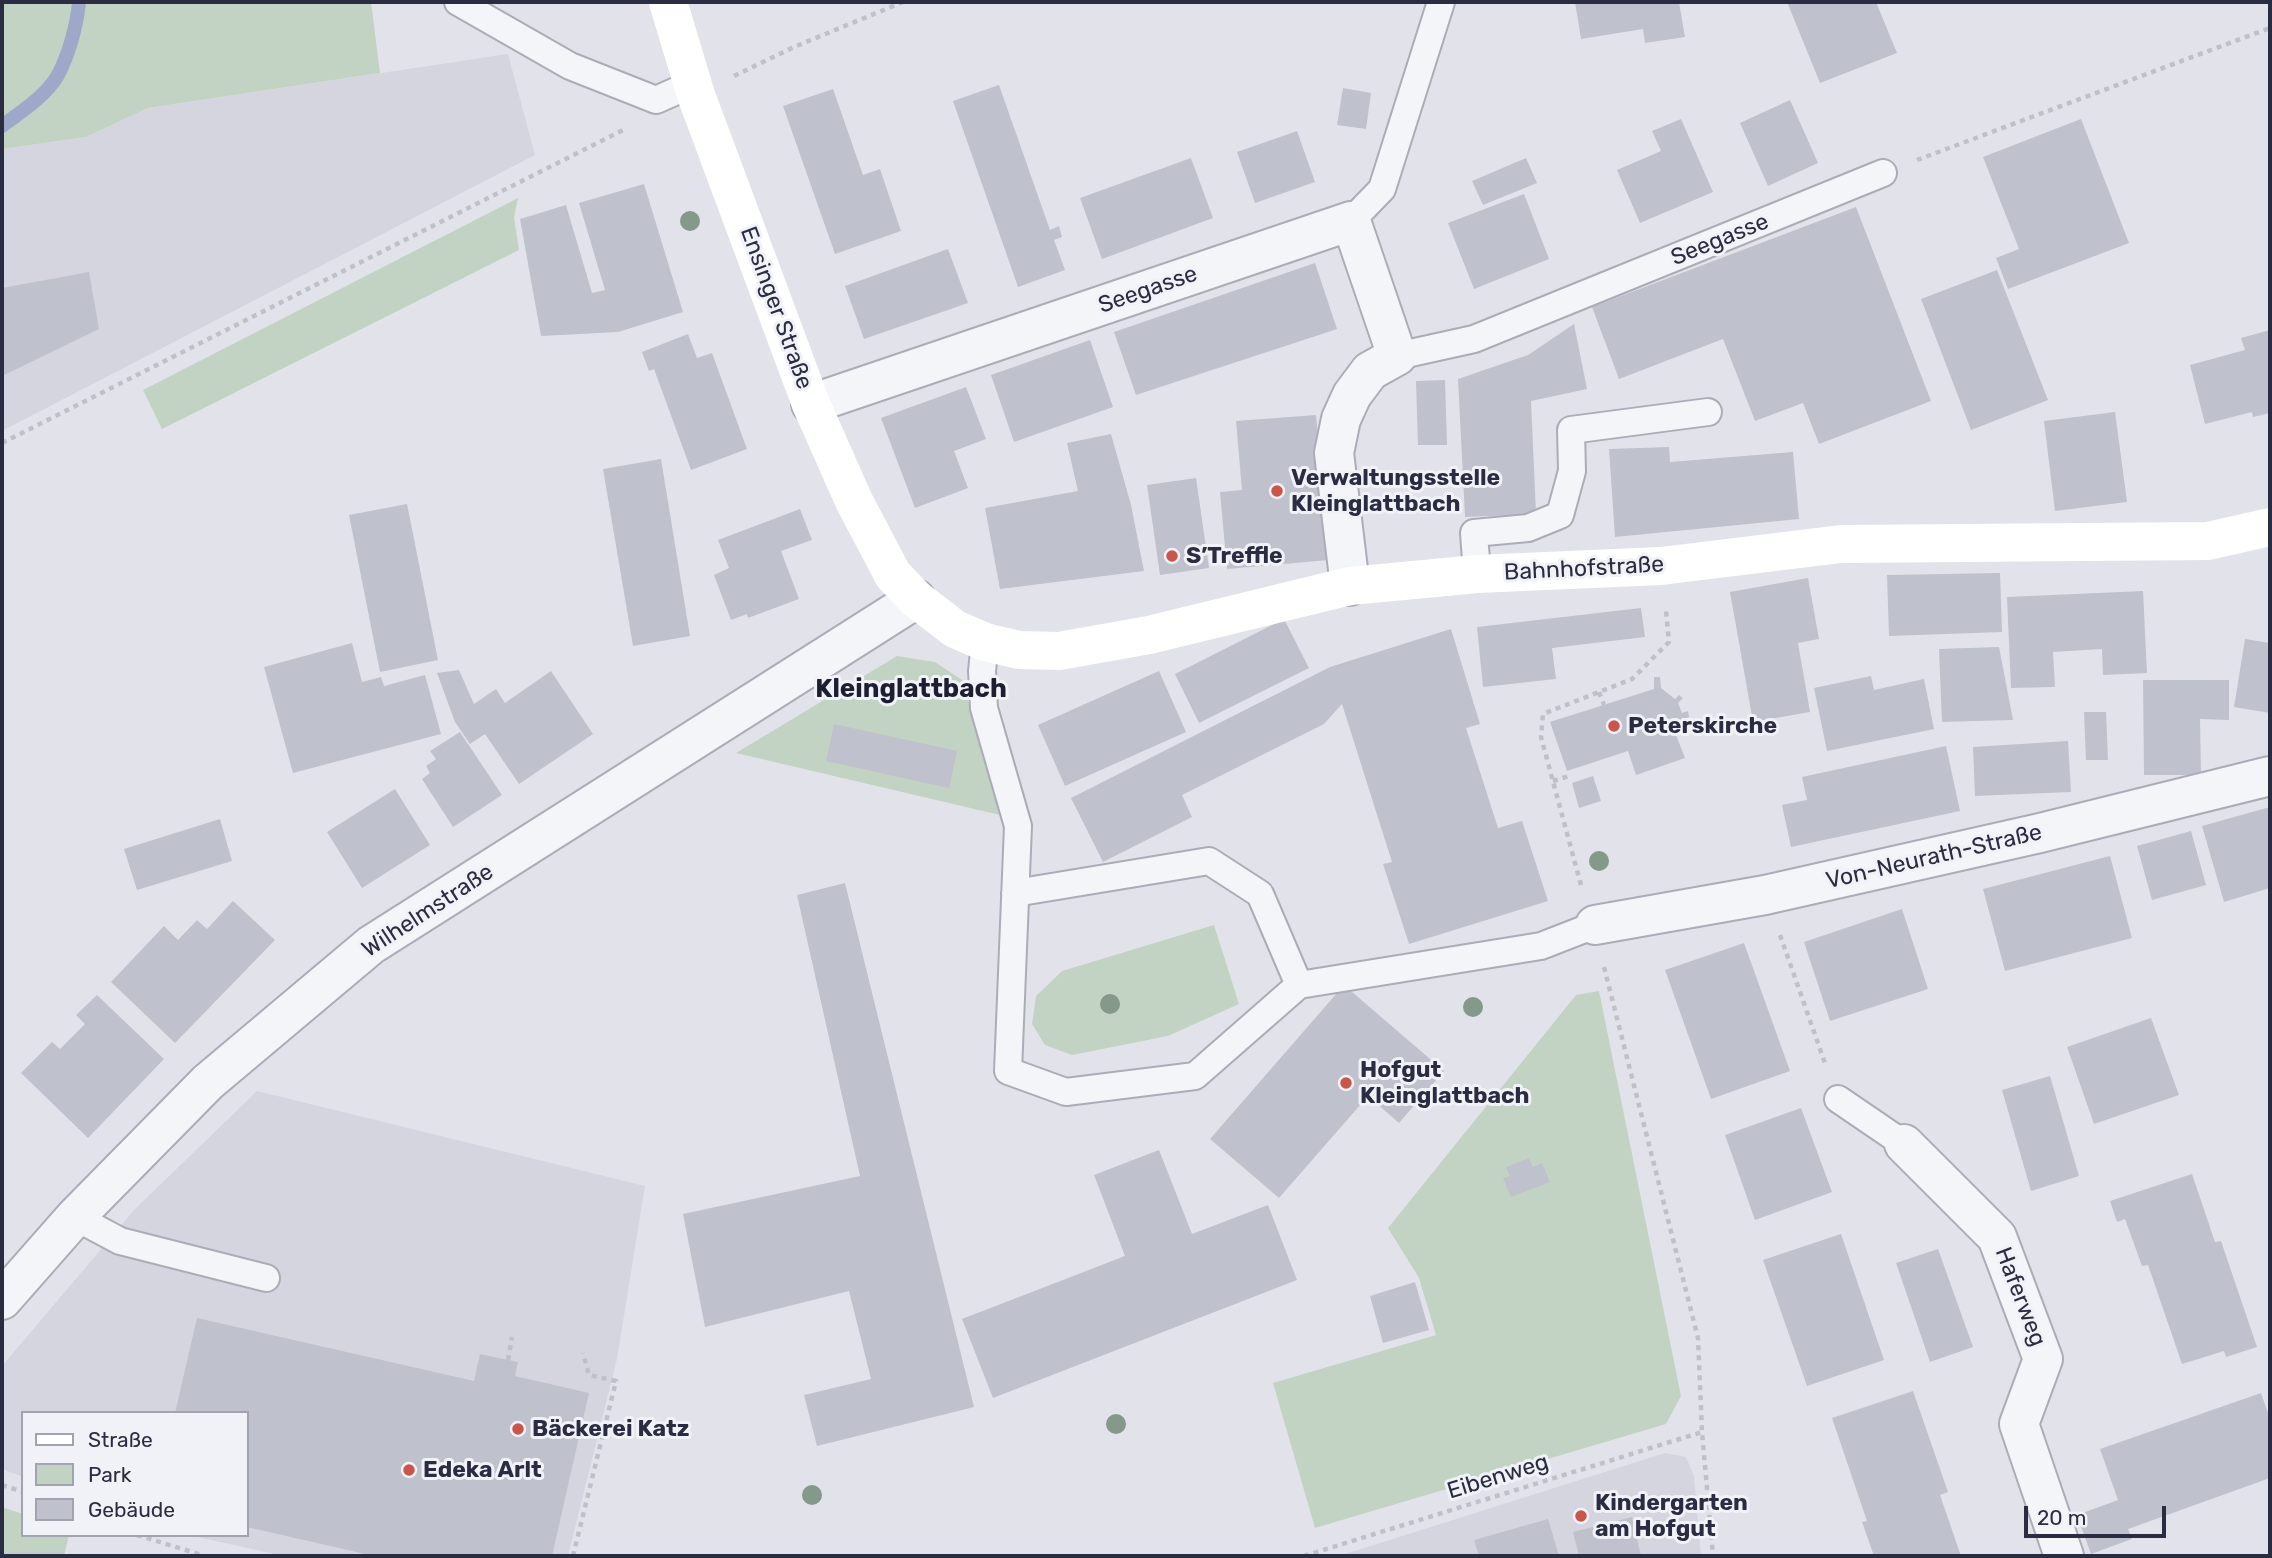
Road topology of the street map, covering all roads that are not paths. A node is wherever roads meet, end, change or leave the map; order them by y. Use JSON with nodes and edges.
{"nodes":[{"id":1,"x":458,"y":2,"type":"edge"},
{"id":2,"x":668,"y":2,"type":"edge"},
{"id":3,"x":1441,"y":2,"type":"edge"},
{"id":4,"x":694,"y":89,"type":"junction"},
{"id":5,"x":1883,"y":173,"type":"road end"},
{"id":6,"x":1351,"y":221,"type":"junction"},
{"id":7,"x":1397,"y":356,"type":"junction"},
{"id":8,"x":811,"y":404,"type":"junction"},
{"id":9,"x":1708,"y":412,"type":"dead end"},
{"id":10,"x":2270,"y":527,"type":"edge"},
{"id":11,"x":1477,"y":574,"type":"junction"},
{"id":12,"x":1350,"y":586,"type":"junction"},
{"id":13,"x":916,"y":599,"type":"junction"},
{"id":14,"x":985,"y":642,"type":"junction"},
{"id":15,"x":2270,"y":776,"type":"edge"},
{"id":16,"x":1015,"y":894,"type":"junction"},
{"id":17,"x":1595,"y":925,"type":"joint"},
{"id":18,"x":1299,"y":985,"type":"junction"},
{"id":19,"x":1838,"y":1100,"type":"road end"},
{"id":20,"x":1904,"y":1144,"type":"joint"},
{"id":21,"x":75,"y":1217,"type":"junction"},
{"id":22,"x":266,"y":1278,"type":"dead end"},
{"id":23,"x":2,"y":1300,"type":"edge"},
{"id":24,"x":2064,"y":1556,"type":"edge"}],
"edges":[{"from":1,"to":4,"type":"lane"},
{"from":2,"to":4,"type":"main road","name":"Ensinger Straße"},
{"from":3,"to":6,"type":"lane"},
{"from":4,"to":8,"type":"main road","name":"Ensinger Straße"},
{"from":5,"to":7,"type":"lane","name":"Seegasse"},
{"from":6,"to":7,"type":"street"},
{"from":6,"to":8,"type":"street","name":"Seegasse"},
{"from":7,"to":12,"type":"street","name":"Seegasse"},
{"from":8,"to":13,"type":"main road","name":"Ensinger Straße"},
{"from":9,"to":11,"type":"lane"},
{"from":10,"to":11,"type":"main road","name":"Bahnhofstraße"},
{"from":11,"to":12,"type":"main road","name":"Bahnhofstraße"},
{"from":12,"to":14,"type":"main road","name":"Bahnhofstraße"},
{"from":13,"to":14,"type":"main road","name":"Bahnhofstraße"},
{"from":13,"to":21,"type":"street","name":"Wilhelmstraße"},
{"from":14,"to":16,"type":"lane"},
{"from":15,"to":17,"type":"street","name":"Von-Neurath-Straße"},
{"from":16,"to":18,"type":"lane"},
{"from":16,"to":18,"type":"lane"},
{"from":17,"to":18,"type":"lane"},
{"from":19,"to":20,"type":"lane","name":"Haferweg"},
{"from":20,"to":24,"type":"street","name":"Haferweg"},
{"from":21,"to":22,"type":"lane"},
{"from":21,"to":23,"type":"street","name":"Wilhelmstraße"}]}
